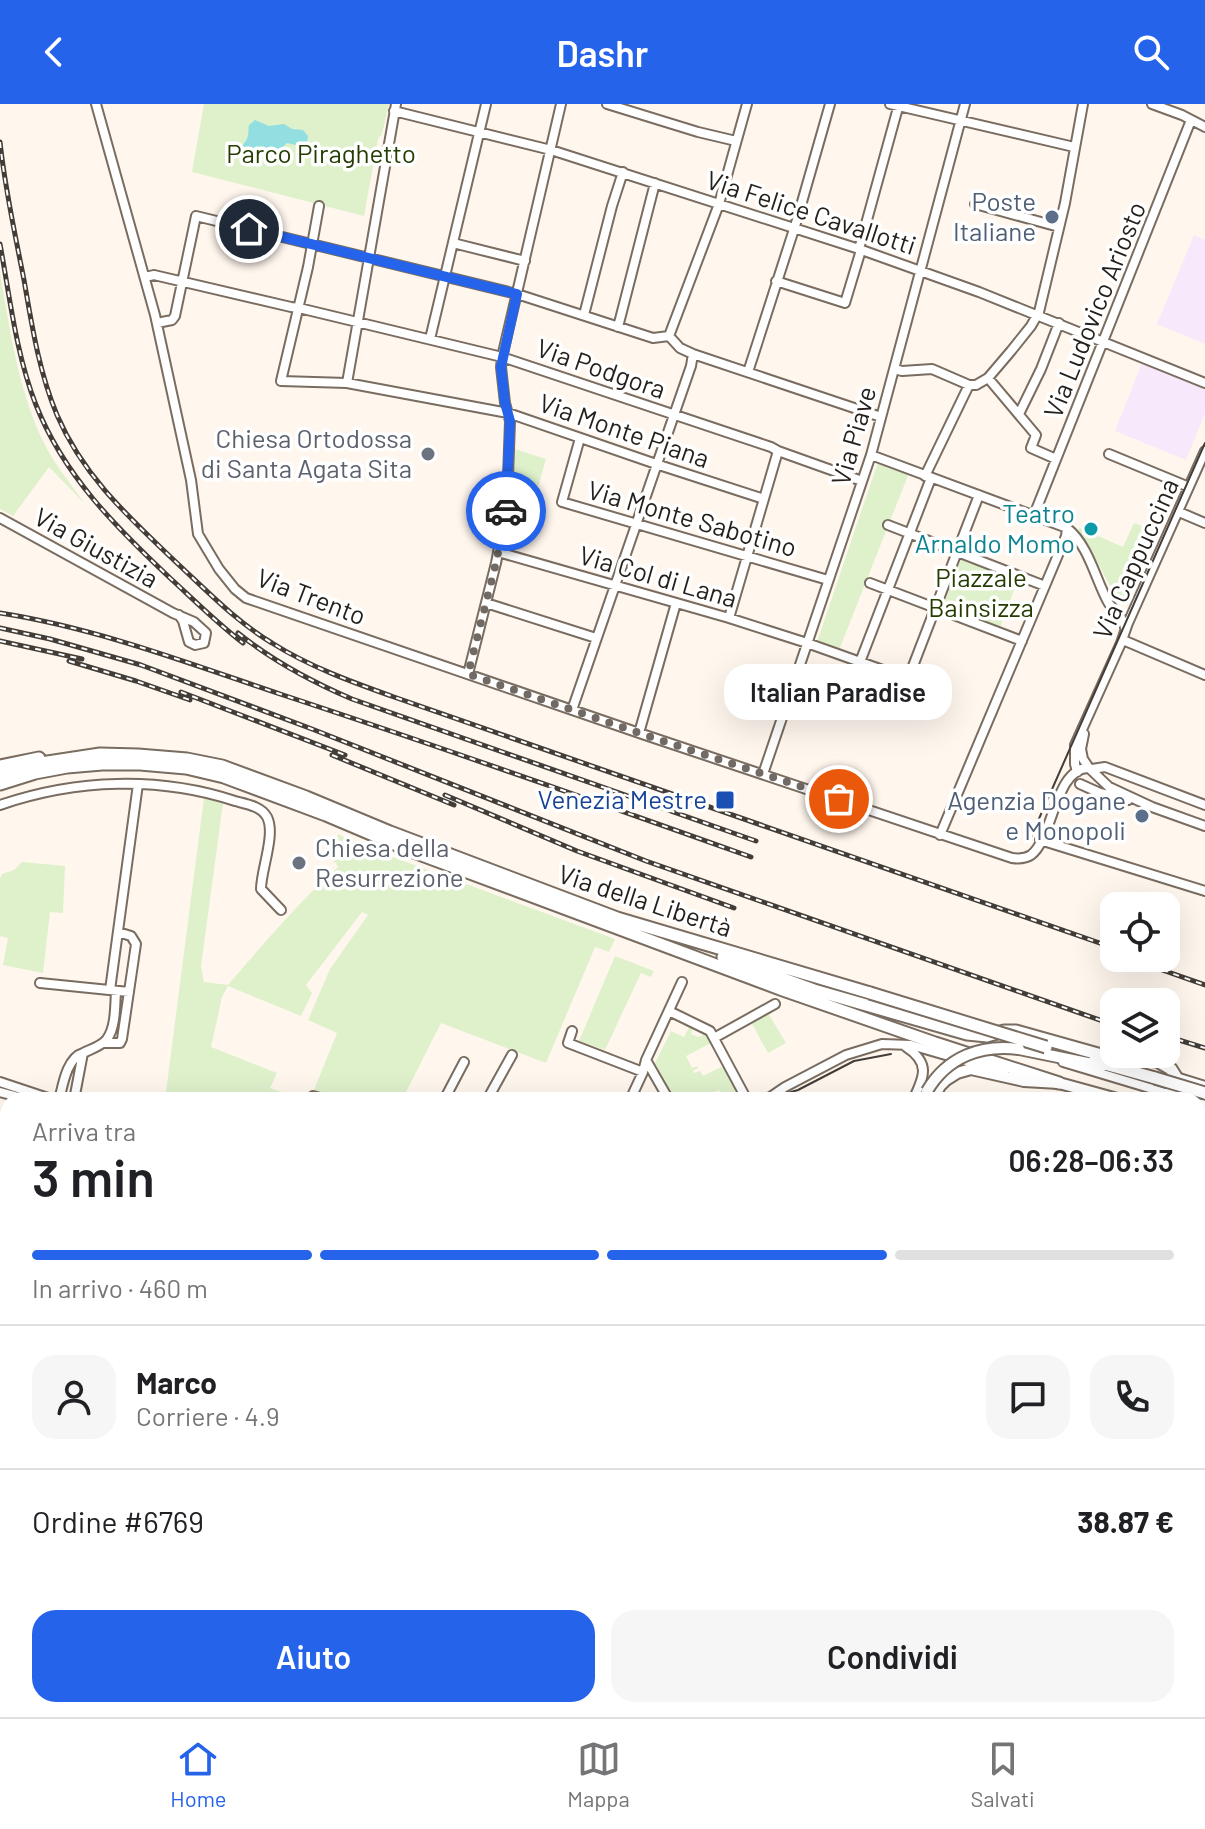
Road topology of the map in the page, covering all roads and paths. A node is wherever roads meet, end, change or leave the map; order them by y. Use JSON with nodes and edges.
{"nodes":[{"id":1,"x":486,"y":104,"type":"edge"},
{"id":2,"x":561,"y":104,"type":"edge"},
{"id":3,"x":607,"y":104,"type":"edge"},
{"id":4,"x":747,"y":104,"type":"edge"},
{"id":5,"x":830,"y":104,"type":"edge"},
{"id":6,"x":965,"y":104,"type":"edge"},
{"id":7,"x":1083,"y":104,"type":"edge"},
{"id":8,"x":1152,"y":104,"type":"edge"},
{"id":9,"x":896,"y":105,"type":"edge"},
{"id":10,"x":95,"y":107,"type":"edge"},
{"id":11,"x":395,"y":108,"type":"edge"},
{"id":12,"x":1191,"y":120,"type":"junction"},
{"id":13,"x":961,"y":121,"type":"junction"},
{"id":14,"x":1205,"y":127,"type":"edge"},
{"id":15,"x":480,"y":132,"type":"junction"},
{"id":16,"x":736,"y":141,"type":"junction"},
{"id":17,"x":1074,"y":147,"type":"junction"},
{"id":18,"x":551,"y":150,"type":"junction"},
{"id":19,"x":623,"y":172,"type":"junction"},
{"id":20,"x":655,"y":183,"type":"junction"},
{"id":21,"x":719,"y":204,"type":"junction"},
{"id":22,"x":975,"y":204,"type":"dead end"},
{"id":23,"x":319,"y":206,"type":"dead end"},
{"id":24,"x":1059,"y":227,"type":"junction"},
{"id":25,"x":794,"y":229,"type":"junction"},
{"id":26,"x":453,"y":243,"type":"junction"},
{"id":27,"x":313,"y":245,"type":"junction"},
{"id":28,"x":860,"y":250,"type":"junction"},
{"id":29,"x":369,"y":254,"type":"junction"},
{"id":30,"x":525,"y":261,"type":"junction"},
{"id":31,"x":921,"y":271,"type":"junction"},
{"id":32,"x":145,"y":277,"type":"junction"},
{"id":33,"x":445,"y":277,"type":"junction"},
{"id":34,"x":181,"y":281,"type":"junction"},
{"id":35,"x":776,"y":281,"type":"junction"},
{"id":36,"x":517,"y":294,"type":"junction"},
{"id":37,"x":299,"y":308,"type":"junction"},
{"id":38,"x":584,"y":315,"type":"junction"},
{"id":39,"x":1038,"y":315,"type":"junction"},
{"id":40,"x":357,"y":321,"type":"junction"},
{"id":41,"x":157,"y":323,"type":"junction"},
{"id":42,"x":1059,"y":323,"type":"junction"},
{"id":43,"x":618,"y":327,"type":"junction"},
{"id":44,"x":669,"y":336,"type":"junction"},
{"id":45,"x":430,"y":339,"type":"junction"},
{"id":46,"x":1103,"y":341,"type":"junction"},
{"id":47,"x":693,"y":354,"type":"junction"},
{"id":48,"x":502,"y":357,"type":"junction"},
{"id":49,"x":894,"y":369,"type":"junction"},
{"id":50,"x":748,"y":372,"type":"junction"},
{"id":51,"x":988,"y":378,"type":"junction"},
{"id":52,"x":347,"y":383,"type":"junction"},
{"id":53,"x":1205,"y":383,"type":"edge"},
{"id":54,"x":969,"y":385,"type":"junction"},
{"id":55,"x":508,"y":413,"type":"junction"},
{"id":56,"x":1019,"y":414,"type":"junction"},
{"id":57,"x":881,"y":417,"type":"junction"},
{"id":58,"x":673,"y":418,"type":"junction"},
{"id":59,"x":580,"y":438,"type":"junction"},
{"id":60,"x":778,"y":451,"type":"junction"},
{"id":61,"x":1205,"y":451,"type":"edge"},
{"id":62,"x":1109,"y":454,"type":"dead end"},
{"id":63,"x":871,"y":455,"type":"junction"},
{"id":64,"x":1056,"y":459,"type":"junction"},
{"id":65,"x":657,"y":464,"type":"junction"},
{"id":66,"x":928,"y":477,"type":"junction"},
{"id":67,"x":862,"y":481,"type":"junction"},
{"id":68,"x":1189,"y":487,"type":"junction"},
{"id":69,"x":979,"y":495,"type":"junction"},
{"id":70,"x":764,"y":499,"type":"junction"},
{"id":71,"x":1179,"y":512,"type":"junction"},
{"id":72,"x":1034,"y":515,"type":"junction"},
{"id":73,"x":0,"y":518,"type":"edge"},
{"id":74,"x":1205,"y":523,"type":"edge"},
{"id":75,"x":636,"y":524,"type":"junction"},
{"id":76,"x":888,"y":525,"type":"dead end"},
{"id":77,"x":1067,"y":528,"type":"junction"},
{"id":78,"x":910,"y":533,"type":"junction"},
{"id":79,"x":498,"y":552,"type":"junction"},
{"id":80,"x":958,"y":552,"type":"junction"},
{"id":81,"x":747,"y":556,"type":"junction"},
{"id":82,"x":828,"y":580,"type":"junction"},
{"id":83,"x":870,"y":583,"type":"dead end"},
{"id":84,"x":617,"y":586,"type":"junction"},
{"id":85,"x":1045,"y":586,"type":"junction"},
{"id":86,"x":888,"y":589,"type":"junction"},
{"id":87,"x":486,"y":603,"type":"junction"},
{"id":88,"x":676,"y":603,"type":"junction"},
{"id":89,"x":936,"y":608,"type":"junction"},
{"id":90,"x":176,"y":614,"type":"dead end"},
{"id":91,"x":729,"y":618,"type":"junction"},
{"id":92,"x":1125,"y":626,"type":"junction"},
{"id":93,"x":596,"y":638,"type":"junction"},
{"id":94,"x":1123,"y":640,"type":"junction"},
{"id":95,"x":1022,"y":641,"type":"junction"},
{"id":96,"x":807,"y":643,"type":"junction"},
{"id":97,"x":860,"y":662,"type":"junction"},
{"id":98,"x":468,"y":674,"type":"junction"},
{"id":99,"x":1205,"y":675,"type":"edge"},
{"id":100,"x":572,"y":710,"type":"junction"},
{"id":101,"x":1085,"y":726,"type":"junction"},
{"id":102,"x":639,"y":733,"type":"junction"},
{"id":103,"x":76,"y":757,"type":"junction"},
{"id":104,"x":0,"y":766,"type":"edge"},
{"id":105,"x":1092,"y":770,"type":"junction"},
{"id":106,"x":1077,"y":773,"type":"junction"},
{"id":107,"x":763,"y":774,"type":"junction"},
{"id":108,"x":0,"y":775,"type":"edge"},
{"id":109,"x":0,"y":784,"type":"edge"},
{"id":110,"x":138,"y":784,"type":"junction"},
{"id":111,"x":1082,"y":785,"type":"junction"},
{"id":112,"x":1057,"y":801,"type":"junction"},
{"id":113,"x":0,"y":805,"type":"edge"},
{"id":114,"x":1205,"y":805,"type":"edge"},
{"id":115,"x":1152,"y":807,"type":"junction"},
{"id":116,"x":1205,"y":826,"type":"edge"},
{"id":117,"x":940,"y":835,"type":"junction"},
{"id":118,"x":1040,"y":840,"type":"junction"},
{"id":119,"x":1018,"y":859,"type":"joint"},
{"id":120,"x":1205,"y":891,"type":"edge"},
{"id":121,"x":281,"y":910,"type":"dead end"},
{"id":122,"x":617,"y":918,"type":"junction"},
{"id":123,"x":118,"y":932,"type":"junction"},
{"id":124,"x":682,"y":982,"type":"dead end"},
{"id":125,"x":40,"y":983,"type":"dead end"},
{"id":126,"x":113,"y":990,"type":"junction"},
{"id":127,"x":129,"y":992,"type":"junction"},
{"id":128,"x":775,"y":1004,"type":"dead end"},
{"id":129,"x":669,"y":1011,"type":"junction"},
{"id":130,"x":572,"y":1031,"type":"dead end"},
{"id":131,"x":714,"y":1038,"type":"junction"},
{"id":132,"x":103,"y":1043,"type":"junction"},
{"id":133,"x":898,"y":1044,"type":"junction"},
{"id":134,"x":1046,"y":1047,"type":"junction"},
{"id":135,"x":1019,"y":1049,"type":"junction"},
{"id":136,"x":83,"y":1053,"type":"junction"},
{"id":137,"x":512,"y":1055,"type":"dead end"},
{"id":138,"x":646,"y":1060,"type":"junction"},
{"id":139,"x":464,"y":1062,"type":"dead end"},
{"id":140,"x":1083,"y":1062,"type":"junction"},
{"id":141,"x":643,"y":1072,"type":"junction"},
{"id":142,"x":923,"y":1077,"type":"junction"},
{"id":143,"x":1176,"y":1077,"type":"junction"},
{"id":144,"x":1155,"y":1078,"type":"junction"},
{"id":145,"x":0,"y":1082,"type":"edge"},
{"id":146,"x":1059,"y":1083,"type":"junction"},
{"id":147,"x":940,"y":1086,"type":"junction"},
{"id":148,"x":1205,"y":1086,"type":"edge"},
{"id":149,"x":30,"y":1092,"type":"edge"},
{"id":150,"x":61,"y":1092,"type":"edge"},
{"id":151,"x":76,"y":1092,"type":"edge"},
{"id":152,"x":448,"y":1092,"type":"edge"},
{"id":153,"x":491,"y":1092,"type":"edge"},
{"id":154,"x":634,"y":1092,"type":"edge"},
{"id":155,"x":664,"y":1092,"type":"edge"},
{"id":156,"x":743,"y":1092,"type":"edge"},
{"id":157,"x":778,"y":1092,"type":"edge"},
{"id":158,"x":916,"y":1092,"type":"edge"},
{"id":159,"x":928,"y":1092,"type":"edge"},
{"id":160,"x":937,"y":1092,"type":"edge"},
{"id":161,"x":1092,"y":1092,"type":"edge"},
{"id":162,"x":1163,"y":1092,"type":"edge"},
{"id":163,"x":1163,"y":1092,"type":"edge"},
{"id":164,"x":1180,"y":1092,"type":"edge"},
{"id":165,"x":1202,"y":1092,"type":"edge"}],
"edges":[{"from":1,"to":15,"type":"street"},
{"from":2,"to":18,"type":"street"},
{"from":3,"to":16,"type":"street"},
{"from":4,"to":16,"type":"street"},
{"from":5,"to":25,"type":"street"},
{"from":6,"to":13,"type":"street","name":"Via Piave"},
{"from":7,"to":17,"type":"street"},
{"from":8,"to":12,"type":"street"},
{"from":9,"to":13,"type":"street"},
{"from":9,"to":28,"type":"street"},
{"from":10,"to":32,"type":"street","name":"Via Trento"},
{"from":11,"to":15,"type":"street","name":"Via Felice Cavallotti"},
{"from":11,"to":29,"type":"street"},
{"from":12,"to":14,"type":"street"},
{"from":12,"to":46,"type":"street","name":"Via Ludovico Ariosto"},
{"from":13,"to":17,"type":"street"},
{"from":13,"to":31,"type":"street","name":"Via Piave"},
{"from":15,"to":18,"type":"street","name":"Via Felice Cavallotti"},
{"from":15,"to":26,"type":"street"},
{"from":16,"to":21,"type":"street"},
{"from":17,"to":24,"type":"street"},
{"from":18,"to":19,"type":"street","name":"Via Felice Cavallotti"},
{"from":18,"to":30,"type":"street"},
{"from":19,"to":20,"type":"street","name":"Via Felice Cavallotti"},
{"from":19,"to":38,"type":"street"},
{"from":20,"to":21,"type":"street","name":"Via Felice Cavallotti"},
{"from":20,"to":43,"type":"street"},
{"from":21,"to":25,"type":"street","name":"Via Felice Cavallotti"},
{"from":21,"to":44,"type":"street"},
{"from":22,"to":24,"type":"street"},
{"from":23,"to":27,"type":"street"},
{"from":24,"to":39,"type":"street"},
{"from":25,"to":28,"type":"street","name":"Via Felice Cavallotti"},
{"from":25,"to":35,"type":"street"},
{"from":26,"to":30,"type":"street"},
{"from":26,"to":33,"type":"street"},
{"from":27,"to":29,"type":"street"},
{"from":27,"to":34,"type":"street"},
{"from":27,"to":37,"type":"street"},
{"from":28,"to":31,"type":"street","name":"Via Felice Cavallotti"},
{"from":28,"to":35,"type":"street"},
{"from":29,"to":33,"type":"street"},
{"from":29,"to":40,"type":"street"},
{"from":30,"to":36,"type":"street"},
{"from":31,"to":39,"type":"street","name":"Via Felice Cavallotti"},
{"from":31,"to":49,"type":"street","name":"Via Piave"},
{"from":32,"to":34,"type":"street","name":"Via Podgora"},
{"from":32,"to":41,"type":"street","name":"Via Trento"},
{"from":33,"to":36,"type":"street"},
{"from":33,"to":45,"type":"street"},
{"from":34,"to":37,"type":"street","name":"Via Podgora"},
{"from":34,"to":41,"type":"street"},
{"from":35,"to":50,"type":"street"},
{"from":36,"to":38,"type":"street"},
{"from":36,"to":48,"type":"street"},
{"from":37,"to":40,"type":"street","name":"Via Podgora"},
{"from":37,"to":52,"type":"street","name":"Via Monte Piana"},
{"from":38,"to":43,"type":"street"},
{"from":39,"to":42,"type":"street","name":"Via Felice Cavallotti"},
{"from":39,"to":51,"type":"street"},
{"from":40,"to":45,"type":"street","name":"Via Podgora"},
{"from":40,"to":52,"type":"street"},
{"from":41,"to":98,"type":"street","name":"Via Trento"},
{"from":42,"to":46,"type":"street","name":"Via Felice Cavallotti"},
{"from":42,"to":56,"type":"street"},
{"from":43,"to":44,"type":"street"},
{"from":44,"to":47,"type":"street"},
{"from":45,"to":48,"type":"street","name":"Via Podgora"},
{"from":46,"to":53,"type":"street","name":"Via Felice Cavallotti"},
{"from":46,"to":64,"type":"street","name":"Via Ludovico Ariosto"},
{"from":47,"to":50,"type":"street"},
{"from":47,"to":58,"type":"street"},
{"from":48,"to":55,"type":"street"},
{"from":48,"to":58,"type":"street","name":"Via Podgora"},
{"from":49,"to":54,"type":"street"},
{"from":49,"to":57,"type":"street","name":"Via Piave"},
{"from":50,"to":57,"type":"street"},
{"from":51,"to":54,"type":"street"},
{"from":51,"to":56,"type":"street"},
{"from":52,"to":55,"type":"street","name":"Via Monte Piana"},
{"from":54,"to":66,"type":"street"},
{"from":55,"to":59,"type":"street","name":"Via Monte Piana"},
{"from":55,"to":79,"type":"street"},
{"from":56,"to":64,"type":"street"},
{"from":57,"to":63,"type":"street","name":"Via Piave"},
{"from":58,"to":60,"type":"street","name":"Via Podgora"},
{"from":58,"to":65,"type":"street"},
{"from":59,"to":65,"type":"street","name":"Via Monte Piana"},
{"from":59,"to":75,"type":"street","name":"Via Monte Sabotino"},
{"from":60,"to":67,"type":"street","name":"Via Podgora"},
{"from":60,"to":70,"type":"street"},
{"from":61,"to":68,"type":"street","name":"Via Cappuccina"},
{"from":62,"to":68,"type":"street"},
{"from":63,"to":66,"type":"street"},
{"from":63,"to":67,"type":"street","name":"Via Piave"},
{"from":64,"to":72,"type":"street","name":"Via Ludovico Ariosto"},
{"from":65,"to":70,"type":"street","name":"Via Monte Piana"},
{"from":65,"to":75,"type":"street"},
{"from":66,"to":69,"type":"street"},
{"from":66,"to":78,"type":"street"},
{"from":67,"to":82,"type":"street","name":"Via Piave"},
{"from":68,"to":71,"type":"street","name":"Via Cappuccina"},
{"from":69,"to":72,"type":"street"},
{"from":69,"to":80,"type":"street"},
{"from":70,"to":81,"type":"street"},
{"from":71,"to":74,"type":"street"},
{"from":71,"to":92,"type":"street","name":"Via Cappuccina"},
{"from":72,"to":77,"type":"street"},
{"from":73,"to":90,"type":"street","name":"Via Giustizia"},
{"from":75,"to":81,"type":"street","name":"Via Monte Sabotino"},
{"from":75,"to":84,"type":"street"},
{"from":76,"to":78,"type":"street"},
{"from":77,"to":85,"type":"street"},
{"from":77,"to":92,"type":"street"},
{"from":78,"to":80,"type":"street"},
{"from":78,"to":86,"type":"street"},
{"from":79,"to":84,"type":"street","name":"Via Col di Lana"},
{"from":79,"to":87,"type":"street"},
{"from":80,"to":85,"type":"street"},
{"from":80,"to":89,"type":"street"},
{"from":81,"to":82,"type":"street","name":"Via Monte Sabotino"},
{"from":81,"to":91,"type":"street"},
{"from":82,"to":96,"type":"street","name":"Via Piave"},
{"from":83,"to":86,"type":"street"},
{"from":84,"to":88,"type":"street","name":"Via Col di Lana"},
{"from":84,"to":93,"type":"street"},
{"from":85,"to":95,"type":"street"},
{"from":86,"to":89,"type":"street"},
{"from":86,"to":97,"type":"street"},
{"from":87,"to":93,"type":"street"},
{"from":87,"to":98,"type":"street"},
{"from":88,"to":91,"type":"street","name":"Via Col di Lana"},
{"from":88,"to":102,"type":"street"},
{"from":89,"to":95,"type":"street"},
{"from":89,"to":97,"type":"street","name":"Via Col di Lana"},
{"from":91,"to":96,"type":"street","name":"Via Col di Lana"},
{"from":92,"to":94,"type":"street","name":"Via Cappuccina"},
{"from":93,"to":100,"type":"street"},
{"from":94,"to":99,"type":"street"},
{"from":94,"to":101,"type":"street","name":"Via Cappuccina"},
{"from":95,"to":117,"type":"street"},
{"from":96,"to":97,"type":"street","name":"Via Col di Lana"},
{"from":96,"to":107,"type":"street","name":"Via Piave"},
{"from":98,"to":100,"type":"street","name":"Via Trento"},
{"from":100,"to":102,"type":"street","name":"Via Trento"},
{"from":101,"to":105,"type":"street","name":"Via Cappuccina"},
{"from":101,"to":106,"type":"street","name":"Via Cappuccina"},
{"from":102,"to":107,"type":"street","name":"Via Trento"},
{"from":103,"to":104,"type":"highway"},
{"from":103,"to":108,"type":"highway"},
{"from":103,"to":122,"type":"highway","name":"Via della Libertà"},
{"from":105,"to":106,"type":"street"},
{"from":105,"to":111,"type":"street"},
{"from":105,"to":114,"type":"street"},
{"from":105,"to":115,"type":"street"},
{"from":106,"to":111,"type":"street"},
{"from":106,"to":112,"type":"street","name":"Via Cappuccina"},
{"from":107,"to":117,"type":"street","name":"Via Trento"},
{"from":109,"to":146,"type":"highway","name":"Via della Libertà"},
{"from":110,"to":113,"type":"street"},
{"from":110,"to":121,"type":"street"},
{"from":110,"to":123,"type":"street"},
{"from":111,"to":112,"type":"street","name":"Via Cappuccina"},
{"from":111,"to":115,"type":"street"},
{"from":112,"to":118,"type":"street","name":"Via Cappuccina"},
{"from":115,"to":116,"type":"street"},
{"from":117,"to":119,"type":"street","name":"Via Trento"},
{"from":118,"to":119,"type":"street","name":"Via Cappuccina"},
{"from":118,"to":120,"type":"street"},
{"from":122,"to":134,"type":"highway","name":"Via della Libertà","bridge":true},
{"from":122,"to":143,"type":"highway"},
{"from":123,"to":126,"type":"street"},
{"from":123,"to":127,"type":"street"},
{"from":124,"to":129,"type":"street"},
{"from":125,"to":126,"type":"street"},
{"from":126,"to":127,"type":"street"},
{"from":126,"to":132,"type":"street"},
{"from":127,"to":132,"type":"street"},
{"from":128,"to":131,"type":"street"},
{"from":129,"to":131,"type":"street"},
{"from":129,"to":138,"type":"street"},
{"from":130,"to":141,"type":"street"},
{"from":131,"to":156,"type":"street"},
{"from":132,"to":136,"type":"street"},
{"from":133,"to":142,"type":"street"},
{"from":133,"to":146,"type":"street"},
{"from":133,"to":157,"type":"street"},
{"from":134,"to":140,"type":"street"},
{"from":134,"to":144,"type":"highway","name":"Via della Libertà"},
{"from":135,"to":140,"type":"main road"},
{"from":135,"to":159,"type":"main road","bridge":true},
{"from":135,"to":163,"type":"street"},
{"from":136,"to":150,"type":"street"},
{"from":136,"to":151,"type":"street"},
{"from":137,"to":153,"type":"street"},
{"from":138,"to":141,"type":"street"},
{"from":138,"to":155,"type":"street"},
{"from":139,"to":152,"type":"street"},
{"from":140,"to":144,"type":"main road"},
{"from":140,"to":162,"type":"street"},
{"from":141,"to":154,"type":"street"},
{"from":142,"to":147,"type":"street"},
{"from":142,"to":158,"type":"street"},
{"from":143,"to":148,"type":"street"},
{"from":143,"to":164,"type":"street"},
{"from":144,"to":165,"type":"highway","name":"Via della Libertà","bridge":true},
{"from":145,"to":149,"type":"street"},
{"from":146,"to":147,"type":"main road"},
{"from":146,"to":161,"type":"main road"},
{"from":147,"to":160,"type":"main road"}]}
